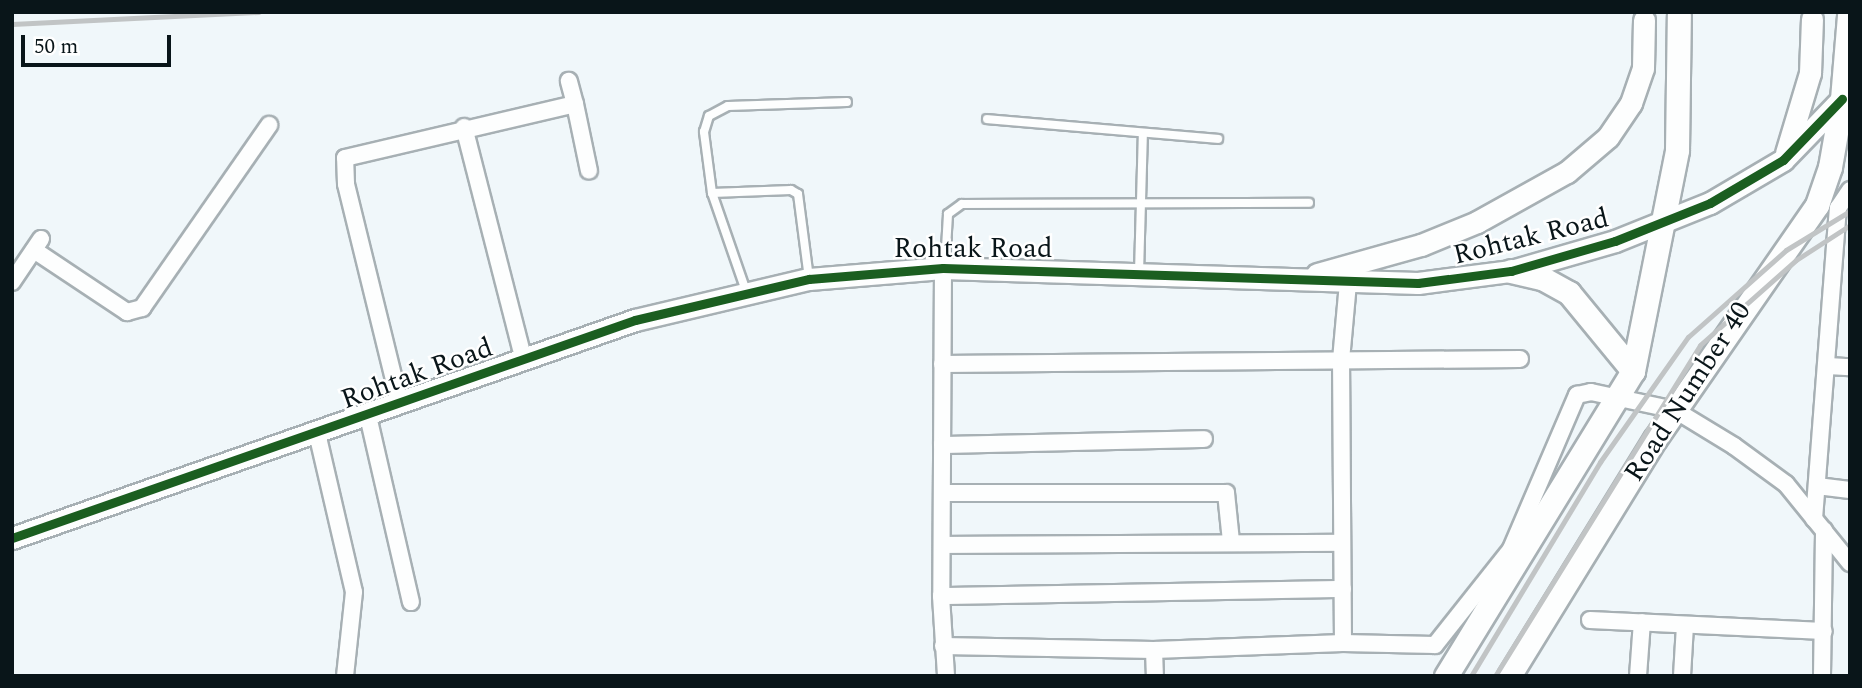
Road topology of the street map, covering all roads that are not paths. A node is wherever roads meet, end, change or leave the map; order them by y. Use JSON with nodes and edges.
{"nodes":[{"id":1,"x":1679,"y":15,"type":"dead end"},
{"id":2,"x":1849,"y":16,"type":"edge"},
{"id":3,"x":1644,"y":19,"type":"dead end"},
{"id":4,"x":1812,"y":19,"type":"dead end"},
{"id":5,"x":569,"y":81,"type":"dead end"},
{"id":6,"x":1842,"y":99,"type":"junction"},
{"id":7,"x":846,"y":102,"type":"dead end"},
{"id":8,"x":575,"y":104,"type":"junction"},
{"id":9,"x":987,"y":119,"type":"dead end"},
{"id":10,"x":269,"y":125,"type":"dead end"},
{"id":11,"x":464,"y":127,"type":"junction"},
{"id":12,"x":1143,"y":133,"type":"junction"},
{"id":13,"x":1218,"y":139,"type":"dead end"},
{"id":14,"x":1783,"y":160,"type":"junction"},
{"id":15,"x":589,"y":171,"type":"dead end"},
{"id":16,"x":1850,"y":190,"type":"edge"},
{"id":17,"x":712,"y":193,"type":"junction"},
{"id":18,"x":1310,"y":203,"type":"dead end"},
{"id":19,"x":1141,"y":205,"type":"junction"},
{"id":20,"x":1664,"y":223,"type":"junction"},
{"id":21,"x":944,"y":268,"type":"junction"},
{"id":22,"x":1511,"y":271,"type":"junction"},
{"id":23,"x":1139,"y":275,"type":"junction"},
{"id":24,"x":809,"y":279,"type":"junction"},
{"id":25,"x":1288,"y":281,"type":"junction"},
{"id":26,"x":12,"y":282,"type":"edge"},
{"id":27,"x":1348,"y":283,"type":"junction"},
{"id":28,"x":746,"y":291,"type":"junction"},
{"id":29,"x":1520,"y":359,"type":"dead end"},
{"id":30,"x":524,"y":360,"type":"junction"},
{"id":31,"x":1341,"y":360,"type":"junction"},
{"id":32,"x":942,"y":364,"type":"junction"},
{"id":33,"x":1828,"y":366,"type":"junction"},
{"id":34,"x":1850,"y":367,"type":"edge"},
{"id":35,"x":1633,"y":370,"type":"junction"},
{"id":36,"x":1619,"y":395,"type":"junction"},
{"id":37,"x":400,"y":404,"type":"junction"},
{"id":38,"x":1675,"y":411,"type":"junction"},
{"id":39,"x":368,"y":416,"type":"junction"},
{"id":40,"x":317,"y":433,"type":"junction"},
{"id":41,"x":1204,"y":439,"type":"dead end"},
{"id":42,"x":942,"y":445,"type":"junction"},
{"id":43,"x":1817,"y":485,"type":"junction"},
{"id":44,"x":1850,"y":490,"type":"edge"},
{"id":45,"x":944,"y":493,"type":"junction"},
{"id":46,"x":1819,"y":524,"type":"junction"},
{"id":47,"x":12,"y":538,"type":"edge"},
{"id":48,"x":1231,"y":541,"type":"junction"},
{"id":49,"x":1341,"y":543,"type":"junction"},
{"id":50,"x":943,"y":545,"type":"junction"},
{"id":51,"x":1843,"y":548,"type":"edge"},
{"id":52,"x":1850,"y":563,"type":"edge"},
{"id":53,"x":1343,"y":589,"type":"junction"},
{"id":54,"x":941,"y":596,"type":"junction"},
{"id":55,"x":411,"y":602,"type":"dead end"},
{"id":56,"x":1590,"y":620,"type":"dead end"},
{"id":57,"x":1642,"y":622,"type":"junction"},
{"id":58,"x":1685,"y":625,"type":"junction"},
{"id":59,"x":1824,"y":631,"type":"junction"},
{"id":60,"x":1343,"y":643,"type":"junction"},
{"id":61,"x":943,"y":646,"type":"junction"},
{"id":62,"x":1154,"y":650,"type":"junction"},
{"id":63,"x":345,"y":676,"type":"edge"},
{"id":64,"x":946,"y":676,"type":"edge"},
{"id":65,"x":1155,"y":676,"type":"edge"},
{"id":66,"x":1446,"y":676,"type":"edge"},
{"id":67,"x":1508,"y":676,"type":"edge"},
{"id":68,"x":1639,"y":676,"type":"edge"},
{"id":69,"x":1682,"y":676,"type":"edge"},
{"id":70,"x":1822,"y":676,"type":"edge"}],
"edges":[{"from":1,"to":20,"type":"main road","name":"Road Number 40"},
{"from":2,"to":6,"type":"main road","name":"Road Number 40"},
{"from":3,"to":25,"type":"street"},
{"from":4,"to":14,"type":"street"},
{"from":5,"to":8,"type":"street"},
{"from":6,"to":14,"type":"street","name":"Rohtak Road"},
{"from":6,"to":38,"type":"main road","name":"Road Number 40"},
{"from":7,"to":17,"type":"lane"},
{"from":8,"to":11,"type":"street"},
{"from":8,"to":15,"type":"street"},
{"from":9,"to":12,"type":"lane"},
{"from":10,"to":26,"type":"street"},
{"from":11,"to":30,"type":"street"},
{"from":11,"to":37,"type":"street"},
{"from":12,"to":13,"type":"lane"},
{"from":12,"to":19,"type":"lane"},
{"from":14,"to":20,"type":"street","name":"Rohtak Road"},
{"from":16,"to":33,"type":"street"},
{"from":17,"to":24,"type":"lane"},
{"from":17,"to":28,"type":"lane"},
{"from":18,"to":19,"type":"lane"},
{"from":19,"to":21,"type":"lane"},
{"from":19,"to":23,"type":"lane"},
{"from":20,"to":22,"type":"street","name":"Rohtak Road"},
{"from":20,"to":35,"type":"main road","name":"Road Number 40"},
{"from":21,"to":23,"type":"street","name":"Rohtak Road"},
{"from":21,"to":24,"type":"street","name":"Rohtak Road"},
{"from":21,"to":32,"type":"street"},
{"from":22,"to":27,"type":"street","name":"Rohtak Road"},
{"from":22,"to":35,"type":"main road"},
{"from":23,"to":25,"type":"street","name":"Rohtak Road"},
{"from":24,"to":28,"type":"street","name":"Rohtak Road"},
{"from":25,"to":27,"type":"street","name":"Rohtak Road"},
{"from":27,"to":31,"type":"street"},
{"from":28,"to":30,"type":"street","name":"Rohtak Road"},
{"from":29,"to":31,"type":"street"},
{"from":30,"to":37,"type":"street","name":"Rohtak Road"},
{"from":31,"to":32,"type":"street"},
{"from":31,"to":49,"type":"street"},
{"from":32,"to":42,"type":"street"},
{"from":33,"to":34,"type":"street"},
{"from":33,"to":43,"type":"street"},
{"from":35,"to":36,"type":"main road","name":"Road Number 40"},
{"from":36,"to":38,"type":"street"},
{"from":36,"to":60,"type":"street"},
{"from":36,"to":66,"type":"main road","name":"Road Number 40"},
{"from":37,"to":39,"type":"street","name":"Rohtak Road"},
{"from":38,"to":46,"type":"street"},
{"from":38,"to":67,"type":"main road","name":"Road Number 40"},
{"from":39,"to":40,"type":"street","name":"Rohtak Road"},
{"from":39,"to":55,"type":"street"},
{"from":40,"to":47,"type":"street","name":"Rohtak Road"},
{"from":40,"to":63,"type":"street"},
{"from":41,"to":42,"type":"street"},
{"from":42,"to":45,"type":"street"},
{"from":43,"to":44,"type":"street"},
{"from":43,"to":46,"type":"street"},
{"from":45,"to":48,"type":"street"},
{"from":45,"to":50,"type":"street"},
{"from":46,"to":51,"type":"street"},
{"from":46,"to":59,"type":"street"},
{"from":48,"to":49,"type":"street"},
{"from":48,"to":50,"type":"street"},
{"from":49,"to":53,"type":"street"},
{"from":50,"to":54,"type":"street"},
{"from":51,"to":52,"type":"street"},
{"from":53,"to":54,"type":"street"},
{"from":53,"to":60,"type":"street"},
{"from":54,"to":61,"type":"street"},
{"from":56,"to":57,"type":"street"},
{"from":57,"to":58,"type":"street"},
{"from":57,"to":68,"type":"street"},
{"from":58,"to":59,"type":"street"},
{"from":58,"to":69,"type":"street"},
{"from":59,"to":70,"type":"street"},
{"from":60,"to":62,"type":"street"},
{"from":61,"to":62,"type":"street"},
{"from":61,"to":64,"type":"street"},
{"from":62,"to":65,"type":"street"}]}
